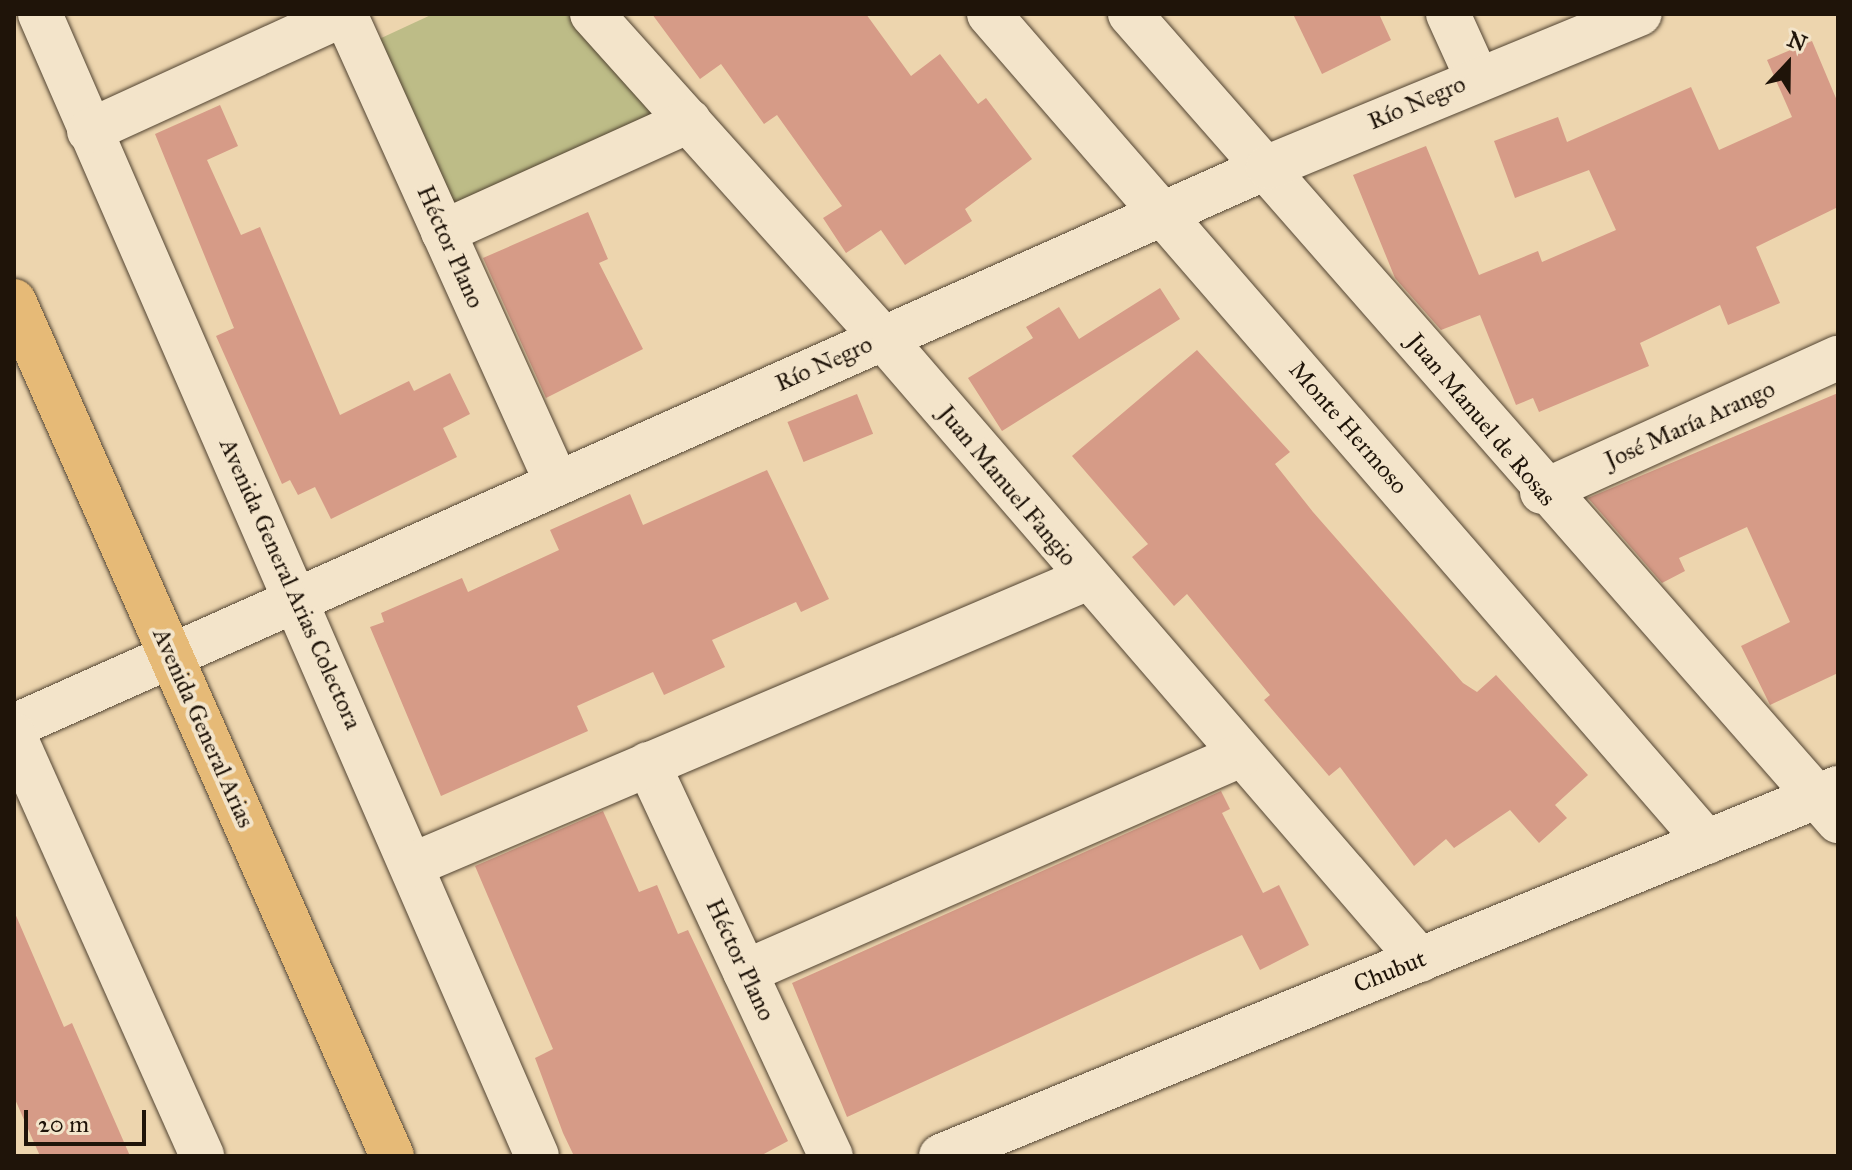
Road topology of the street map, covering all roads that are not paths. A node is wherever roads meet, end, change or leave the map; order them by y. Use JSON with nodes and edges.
{"nodes":[{"id":1,"x":40,"y":14,"type":"edge"},
{"id":2,"x":345,"y":14,"type":"edge"},
{"id":3,"x":592,"y":14,"type":"edge"},
{"id":4,"x":989,"y":14,"type":"edge"},
{"id":5,"x":1130,"y":14,"type":"edge"},
{"id":6,"x":1448,"y":14,"type":"edge"},
{"id":7,"x":1640,"y":14,"type":"edge"},
{"id":8,"x":1477,"y":78,"type":"junction"},
{"id":9,"x":689,"y":121,"type":"junction"},
{"id":10,"x":89,"y":131,"type":"junction"},
{"id":11,"x":1268,"y":167,"type":"junction"},
{"id":12,"x":1165,"y":216,"type":"junction"},
{"id":13,"x":443,"y":232,"type":"junction"},
{"id":14,"x":14,"y":301,"type":"edge"},
{"id":15,"x":883,"y":338,"type":"junction"},
{"id":16,"x":1838,"y":358,"type":"edge"},
{"id":17,"x":556,"y":481,"type":"junction"},
{"id":18,"x":1542,"y":492,"type":"junction"},
{"id":19,"x":1086,"y":579,"type":"junction"},
{"id":20,"x":297,"y":595,"type":"junction"},
{"id":21,"x":171,"y":656,"type":"junction"},
{"id":22,"x":14,"y":726,"type":"edge"},
{"id":23,"x":14,"y":735,"type":"edge"},
{"id":24,"x":1241,"y":755,"type":"junction"},
{"id":25,"x":648,"y":764,"type":"junction"},
{"id":26,"x":1830,"y":803,"type":"edge"},
{"id":27,"x":1707,"y":842,"type":"junction"},
{"id":28,"x":412,"y":865,"type":"junction"},
{"id":29,"x":1420,"y":960,"type":"junction"},
{"id":30,"x":745,"y":972,"type":"junction"},
{"id":31,"x":202,"y":1156,"type":"edge"},
{"id":32,"x":392,"y":1156,"type":"edge"},
{"id":33,"x":537,"y":1156,"type":"edge"},
{"id":34,"x":831,"y":1156,"type":"edge"},
{"id":35,"x":941,"y":1156,"type":"edge"}],
"edges":[{"from":1,"to":10,"type":"street","name":"Avenida General Arias Colectora"},
{"from":2,"to":10,"type":"street"},
{"from":2,"to":13,"type":"street","name":"Héctor Plano"},
{"from":3,"to":9,"type":"street","name":"Juan Manuel Fangio"},
{"from":4,"to":12,"type":"street","name":"Monte Hermoso"},
{"from":5,"to":11,"type":"street","name":"Juan Manuel de Rosas"},
{"from":6,"to":8,"type":"street"},
{"from":7,"to":8,"type":"street","name":"Río Negro"},
{"from":8,"to":11,"type":"street","name":"Río Negro"},
{"from":9,"to":13,"type":"street"},
{"from":9,"to":15,"type":"street","name":"Juan Manuel Fangio"},
{"from":10,"to":20,"type":"street","name":"Avenida General Arias Colectora"},
{"from":11,"to":12,"type":"street","name":"Río Negro"},
{"from":11,"to":18,"type":"street","name":"Juan Manuel de Rosas"},
{"from":12,"to":15,"type":"street","name":"Río Negro"},
{"from":12,"to":27,"type":"street","name":"Monte Hermoso"},
{"from":13,"to":17,"type":"street","name":"Héctor Plano"},
{"from":14,"to":21,"type":"main road","name":"Avenida General Arias"},
{"from":15,"to":17,"type":"street","name":"Río Negro"},
{"from":15,"to":19,"type":"street","name":"Juan Manuel Fangio"},
{"from":16,"to":18,"type":"street","name":"José María Arango"},
{"from":17,"to":20,"type":"street","name":"Río Negro"},
{"from":18,"to":26,"type":"street","name":"Juan Manuel de Rosas"},
{"from":19,"to":24,"type":"street","name":"Juan Manuel Fangio"},
{"from":19,"to":25,"type":"street"},
{"from":20,"to":21,"type":"street","name":"Río Negro"},
{"from":20,"to":28,"type":"street","name":"Avenida General Arias Colectora"},
{"from":21,"to":22,"type":"street","name":"Río Negro"},
{"from":21,"to":32,"type":"main road","name":"Avenida General Arias"},
{"from":23,"to":31,"type":"street"},
{"from":24,"to":29,"type":"street","name":"Juan Manuel Fangio"},
{"from":24,"to":30,"type":"street"},
{"from":25,"to":28,"type":"street"},
{"from":25,"to":30,"type":"street","name":"Héctor Plano"},
{"from":26,"to":27,"type":"street","name":"Chubut"},
{"from":27,"to":29,"type":"street","name":"Chubut"},
{"from":28,"to":33,"type":"street","name":"Avenida General Arias Colectora"},
{"from":29,"to":35,"type":"street","name":"Chubut"},
{"from":30,"to":34,"type":"street","name":"Héctor Plano"}]}
